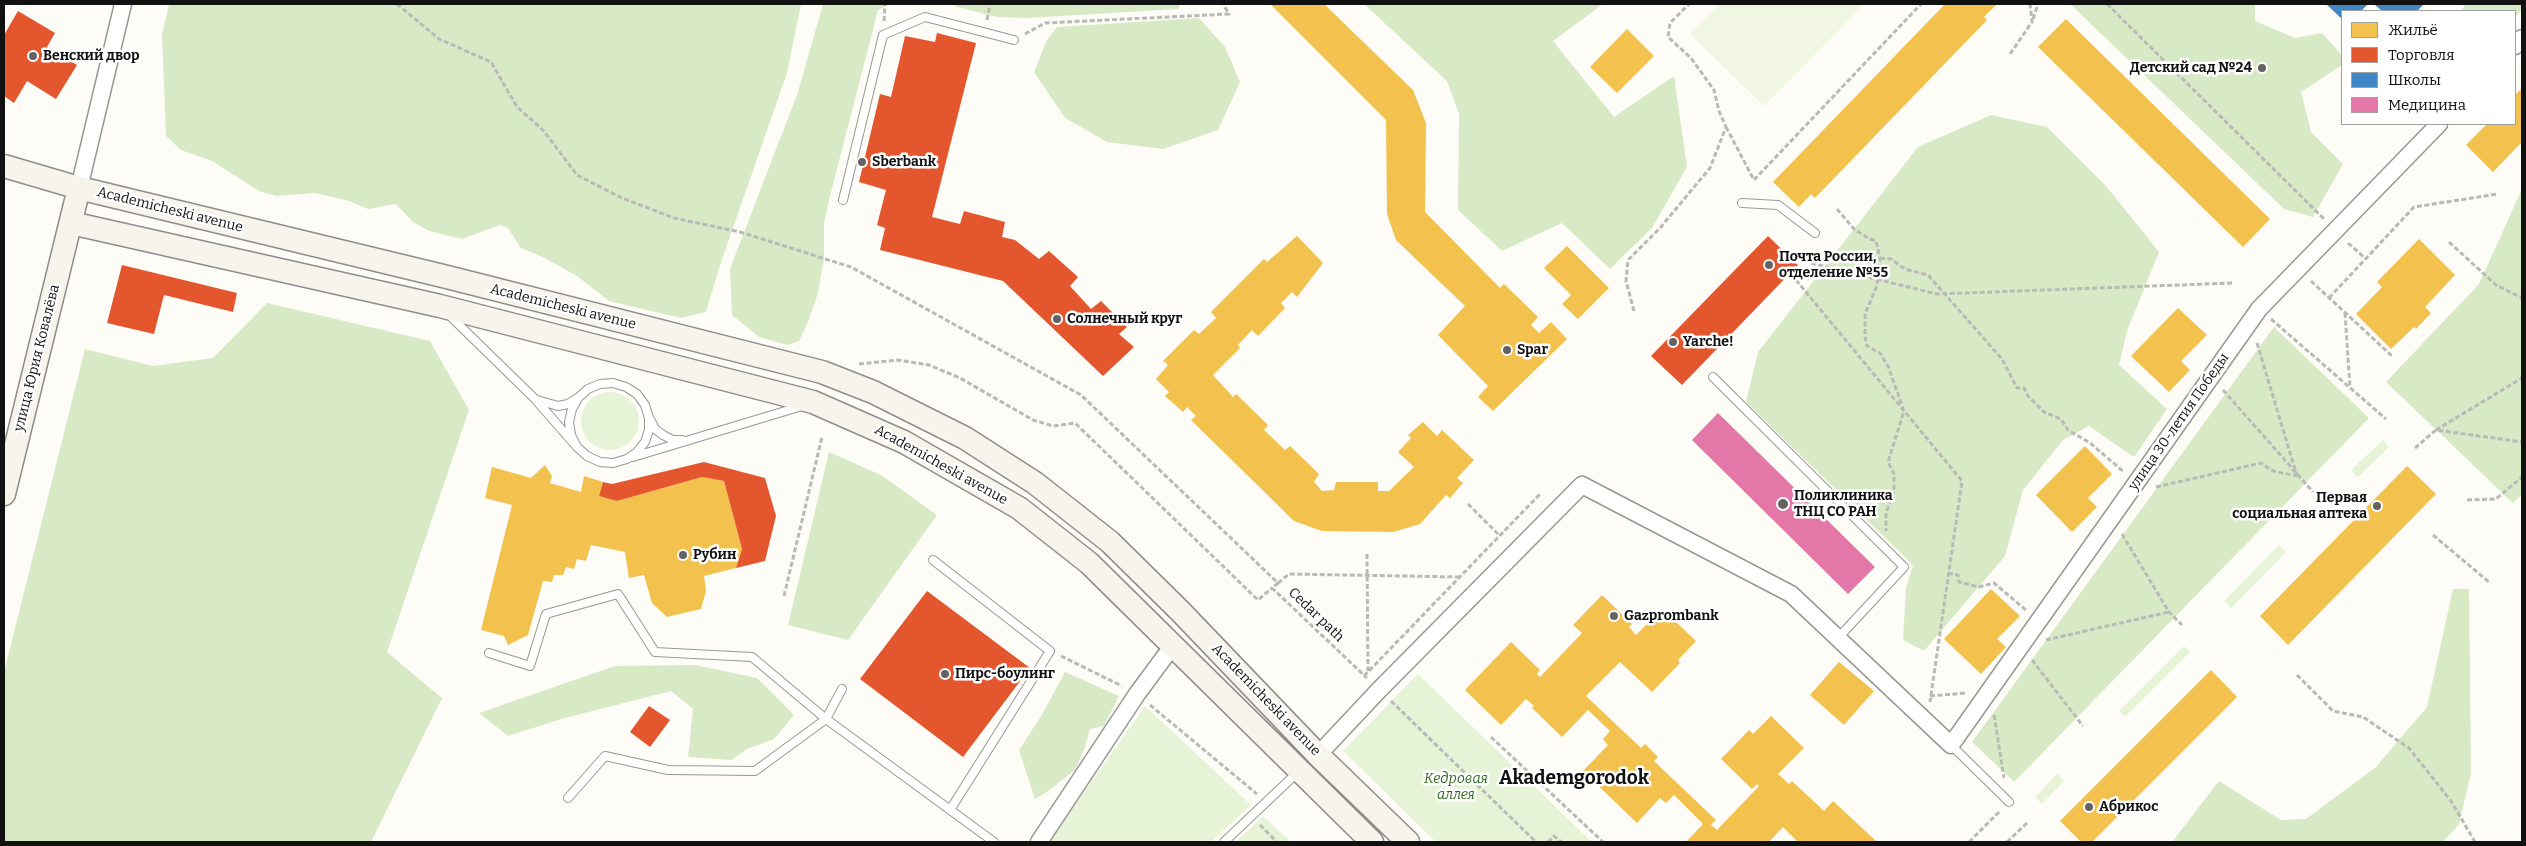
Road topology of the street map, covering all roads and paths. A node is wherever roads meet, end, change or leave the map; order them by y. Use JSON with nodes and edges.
{"nodes":[{"id":1,"x":122,"y":4,"type":"edge"},
{"id":2,"x":397,"y":4,"type":"edge"},
{"id":3,"x":1223,"y":4,"type":"edge"},
{"id":4,"x":1689,"y":4,"type":"edge"},
{"id":5,"x":1921,"y":4,"type":"edge"},
{"id":6,"x":2030,"y":4,"type":"edge"},
{"id":7,"x":2038,"y":4,"type":"edge"},
{"id":8,"x":2107,"y":4,"type":"edge"},
{"id":9,"x":2032,"y":22,"type":"junction"},
{"id":10,"x":1014,"y":40,"type":"joint"},
{"id":11,"x":2010,"y":54,"type":"dead end"},
{"id":12,"x":2438,"y":125,"type":"edge"},
{"id":13,"x":1726,"y":127,"type":"junction"},
{"id":14,"x":4,"y":166,"type":"edge"},
{"id":15,"x":79,"y":188,"type":"junction"},
{"id":16,"x":2498,"y":194,"type":"dead end"},
{"id":17,"x":843,"y":200,"type":"dead end"},
{"id":18,"x":1742,"y":203,"type":"dead end"},
{"id":19,"x":1837,"y":209,"type":"dead end"},
{"id":20,"x":71,"y":222,"type":"junction"},
{"id":21,"x":2328,"y":223,"type":"dead end"},
{"id":22,"x":1815,"y":233,"type":"dead end"},
{"id":23,"x":2344,"y":239,"type":"dead end"},
{"id":24,"x":2450,"y":242,"type":"dead end"},
{"id":25,"x":1880,"y":258,"type":"junction"},
{"id":26,"x":2366,"y":259,"type":"junction"},
{"id":27,"x":1812,"y":262,"type":"dead end"},
{"id":28,"x":2297,"y":268,"type":"junction"},
{"id":29,"x":447,"y":277,"type":"junction"},
{"id":30,"x":1878,"y":279,"type":"junction"},
{"id":31,"x":1796,"y":280,"type":"dead end"},
{"id":32,"x":2233,"y":283,"type":"dead end"},
{"id":33,"x":1946,"y":293,"type":"junction"},
{"id":34,"x":2329,"y":298,"type":"junction"},
{"id":35,"x":2522,"y":298,"type":"edge"},
{"id":36,"x":440,"y":306,"type":"junction"},
{"id":37,"x":1634,"y":311,"type":"dead end"},
{"id":38,"x":2344,"y":312,"type":"junction"},
{"id":39,"x":2255,"y":314,"type":"junction"},
{"id":40,"x":2392,"y":356,"type":"dead end"},
{"id":41,"x":858,"y":364,"type":"dead end"},
{"id":42,"x":822,"y":372,"type":"junction"},
{"id":43,"x":2211,"y":376,"type":"junction"},
{"id":44,"x":1712,"y":377,"type":"dead end"},
{"id":45,"x":2522,"y":378,"type":"edge"},
{"id":46,"x":2350,"y":388,"type":"junction"},
{"id":47,"x":578,"y":398,"type":"junction"},
{"id":48,"x":535,"y":399,"type":"junction"},
{"id":49,"x":813,"y":402,"type":"junction"},
{"id":50,"x":1904,"y":411,"type":"junction"},
{"id":51,"x":649,"y":418,"type":"junction"},
{"id":52,"x":2386,"y":419,"type":"dead end"},
{"id":53,"x":2436,"y":430,"type":"junction"},
{"id":54,"x":822,"y":437,"type":"dead end"},
{"id":55,"x":686,"y":441,"type":"junction"},
{"id":56,"x":2522,"y":442,"type":"edge"},
{"id":57,"x":577,"y":447,"type":"junction"},
{"id":58,"x":2415,"y":448,"type":"dead end"},
{"id":59,"x":627,"y":459,"type":"junction"},
{"id":60,"x":2297,"y":476,"type":"junction"},
{"id":61,"x":2522,"y":477,"type":"edge"},
{"id":62,"x":2132,"y":488,"type":"junction"},
{"id":63,"x":2313,"y":492,"type":"dead end"},
{"id":64,"x":1541,"y":493,"type":"dead end"},
{"id":65,"x":4,"y":494,"type":"edge"},
{"id":66,"x":2467,"y":500,"type":"dead end"},
{"id":67,"x":1468,"y":504,"type":"dead end"},
{"id":68,"x":2112,"y":517,"type":"junction"},
{"id":69,"x":2433,"y":535,"type":"dead end"},
{"id":70,"x":1500,"y":536,"type":"junction"},
{"id":71,"x":1887,"y":549,"type":"junction"},
{"id":72,"x":1367,"y":554,"type":"dead end"},
{"id":73,"x":932,"y":560,"type":"dead end"},
{"id":74,"x":1948,"y":573,"type":"junction"},
{"id":75,"x":1367,"y":576,"type":"junction"},
{"id":76,"x":1460,"y":577,"type":"junction"},
{"id":77,"x":2490,"y":582,"type":"dead end"},
{"id":78,"x":1278,"y":583,"type":"junction"},
{"id":79,"x":1272,"y":588,"type":"junction"},
{"id":80,"x":784,"y":596,"type":"dead end"},
{"id":81,"x":2170,"y":612,"type":"junction"},
{"id":82,"x":2038,"y":621,"type":"junction"},
{"id":83,"x":2182,"y":625,"type":"dead end"},
{"id":84,"x":1838,"y":638,"type":"junction"},
{"id":85,"x":1174,"y":644,"type":"junction"},
{"id":86,"x":2021,"y":646,"type":"junction"},
{"id":87,"x":1050,"y":651,"type":"junction"},
{"id":88,"x":489,"y":653,"type":"dead end"},
{"id":89,"x":1368,"y":672,"type":"junction"},
{"id":90,"x":2297,"y":675,"type":"dead end"},
{"id":91,"x":1364,"y":676,"type":"junction"},
{"id":92,"x":842,"y":690,"type":"dead end"},
{"id":93,"x":1379,"y":690,"type":"junction"},
{"id":94,"x":1137,"y":694,"type":"junction"},
{"id":95,"x":826,"y":719,"type":"junction"},
{"id":96,"x":1927,"y":722,"type":"junction"},
{"id":97,"x":2083,"y":726,"type":"dead end"},
{"id":98,"x":1491,"y":737,"type":"dead end"},
{"id":99,"x":1951,"y":745,"type":"junction"},
{"id":100,"x":1318,"y":755,"type":"junction"},
{"id":101,"x":1299,"y":770,"type":"junction"},
{"id":102,"x":568,"y":798,"type":"dead end"},
{"id":103,"x":2008,"y":802,"type":"joint"},
{"id":104,"x":950,"y":810,"type":"junction"},
{"id":105,"x":1258,"y":810,"type":"junction"},
{"id":106,"x":2028,"y":822,"type":"dead end"},
{"id":107,"x":994,"y":842,"type":"edge"},
{"id":108,"x":1039,"y":842,"type":"edge"},
{"id":109,"x":1224,"y":842,"type":"edge"},
{"id":110,"x":1276,"y":842,"type":"edge"},
{"id":111,"x":1372,"y":842,"type":"edge"},
{"id":112,"x":1408,"y":842,"type":"edge"},
{"id":113,"x":1536,"y":842,"type":"edge"},
{"id":114,"x":1548,"y":842,"type":"edge"},
{"id":115,"x":1561,"y":842,"type":"edge"},
{"id":116,"x":1603,"y":842,"type":"edge"},
{"id":117,"x":1969,"y":842,"type":"edge"},
{"id":118,"x":2007,"y":842,"type":"edge"},
{"id":119,"x":2475,"y":842,"type":"edge"}],
"edges":[{"from":1,"to":15,"type":"street"},
{"from":2,"to":78,"type":"path","name":"Cedar path"},
{"from":3,"to":10,"type":"path"},
{"from":4,"to":13,"type":"path"},
{"from":5,"to":13,"type":"path"},
{"from":6,"to":9,"type":"path"},
{"from":7,"to":9,"type":"path"},
{"from":8,"to":21,"type":"path"},
{"from":9,"to":11,"type":"path"},
{"from":10,"to":17,"type":"lane"},
{"from":12,"to":28,"type":"street","name":"улица 30-летия Победы"},
{"from":13,"to":37,"type":"path"},
{"from":14,"to":15,"type":"main road"},
{"from":15,"to":20,"type":"main road","name":"Academicheski avenue"},
{"from":15,"to":29,"type":"main road","name":"Academicheski avenue"},
{"from":16,"to":26,"type":"path"},
{"from":18,"to":22,"type":"lane"},
{"from":19,"to":25,"type":"path"},
{"from":20,"to":36,"type":"main road","name":"Academicheski avenue"},
{"from":20,"to":65,"type":"main road","name":"улица Юрия Ковалёва"},
{"from":23,"to":26,"type":"path"},
{"from":24,"to":35,"type":"path"},
{"from":25,"to":30,"type":"path"},
{"from":25,"to":33,"type":"path"},
{"from":26,"to":34,"type":"path"},
{"from":27,"to":30,"type":"path"},
{"from":28,"to":34,"type":"path"},
{"from":28,"to":39,"type":"street","name":"улица 30-летия Победы"},
{"from":29,"to":36,"type":"main road"},
{"from":29,"to":42,"type":"main road","name":"Academicheski avenue"},
{"from":30,"to":33,"type":"path"},
{"from":30,"to":50,"type":"path"},
{"from":31,"to":50,"type":"path"},
{"from":32,"to":33,"type":"path"},
{"from":33,"to":62,"type":"path"},
{"from":34,"to":38,"type":"path"},
{"from":36,"to":48,"type":"lane"},
{"from":36,"to":49,"type":"main road","name":"Academicheski avenue"},
{"from":38,"to":40,"type":"path"},
{"from":38,"to":46,"type":"path"},
{"from":39,"to":43,"type":"street","name":"улица 30-летия Победы"},
{"from":39,"to":46,"type":"path"},
{"from":39,"to":60,"type":"path"},
{"from":41,"to":79,"type":"path"},
{"from":42,"to":49,"type":"main road"},
{"from":42,"to":100,"type":"main road","name":"Academicheski avenue"},
{"from":43,"to":60,"type":"path"},
{"from":43,"to":62,"type":"street","name":"улица 30-летия Победы"},
{"from":44,"to":71,"type":"lane"},
{"from":45,"to":53,"type":"path"},
{"from":46,"to":52,"type":"path"},
{"from":47,"to":48,"type":"lane"},
{"from":47,"to":51,"type":"lane"},
{"from":47,"to":57,"type":"lane"},
{"from":48,"to":57,"type":"lane"},
{"from":49,"to":55,"type":"lane"},
{"from":49,"to":85,"type":"main road","name":"Academicheski avenue"},
{"from":50,"to":71,"type":"path"},
{"from":50,"to":74,"type":"path"},
{"from":51,"to":55,"type":"lane"},
{"from":51,"to":59,"type":"lane"},
{"from":53,"to":56,"type":"path"},
{"from":53,"to":58,"type":"path"},
{"from":54,"to":80,"type":"path"},
{"from":55,"to":59,"type":"lane"},
{"from":57,"to":59,"type":"lane"},
{"from":60,"to":62,"type":"path"},
{"from":60,"to":63,"type":"path"},
{"from":61,"to":66,"type":"path"},
{"from":62,"to":68,"type":"street","name":"улица 30-летия Победы"},
{"from":64,"to":70,"type":"path"},
{"from":67,"to":70,"type":"path"},
{"from":68,"to":81,"type":"path"},
{"from":68,"to":82,"type":"street","name":"улица 30-летия Победы"},
{"from":69,"to":77,"type":"path"},
{"from":70,"to":76,"type":"path"},
{"from":71,"to":84,"type":"lane"},
{"from":72,"to":75,"type":"path"},
{"from":73,"to":87,"type":"lane"},
{"from":74,"to":82,"type":"path"},
{"from":74,"to":96,"type":"path"},
{"from":75,"to":76,"type":"path"},
{"from":75,"to":78,"type":"path"},
{"from":75,"to":89,"type":"path"},
{"from":76,"to":89,"type":"path"},
{"from":78,"to":79,"type":"path","name":"Cedar path"},
{"from":79,"to":91,"type":"path","name":"Cedar path"},
{"from":81,"to":83,"type":"path"},
{"from":81,"to":86,"type":"path"},
{"from":82,"to":86,"type":"street","name":"улица 30-летия Победы"},
{"from":84,"to":93,"type":"street"},
{"from":84,"to":96,"type":"street"},
{"from":85,"to":94,"type":"street"},
{"from":85,"to":101,"type":"main road","name":"Academicheski avenue"},
{"from":86,"to":97,"type":"path"},
{"from":86,"to":99,"type":"street","name":"улица 30-летия Победы"},
{"from":87,"to":94,"type":"path"},
{"from":87,"to":104,"type":"lane"},
{"from":88,"to":95,"type":"lane"},
{"from":89,"to":91,"type":"path"},
{"from":90,"to":119,"type":"path"},
{"from":91,"to":93,"type":"path","name":"Cedar path"},
{"from":92,"to":95,"type":"lane"},
{"from":93,"to":100,"type":"street"},
{"from":93,"to":113,"type":"path","name":"Cedar path"},
{"from":94,"to":105,"type":"path"},
{"from":94,"to":108,"type":"street"},
{"from":95,"to":102,"type":"lane"},
{"from":95,"to":104,"type":"lane"},
{"from":96,"to":99,"type":"street"},
{"from":98,"to":116,"type":"path"},
{"from":99,"to":103,"type":"lane"},
{"from":100,"to":101,"type":"main road"},
{"from":100,"to":112,"type":"main road","name":"Academicheski avenue"},
{"from":101,"to":105,"type":"lane"},
{"from":101,"to":111,"type":"main road","name":"Academicheski avenue"},
{"from":103,"to":117,"type":"path"},
{"from":104,"to":107,"type":"lane"},
{"from":105,"to":109,"type":"lane"},
{"from":105,"to":110,"type":"path"},
{"from":106,"to":118,"type":"path"},
{"from":114,"to":115,"type":"path"}]}
